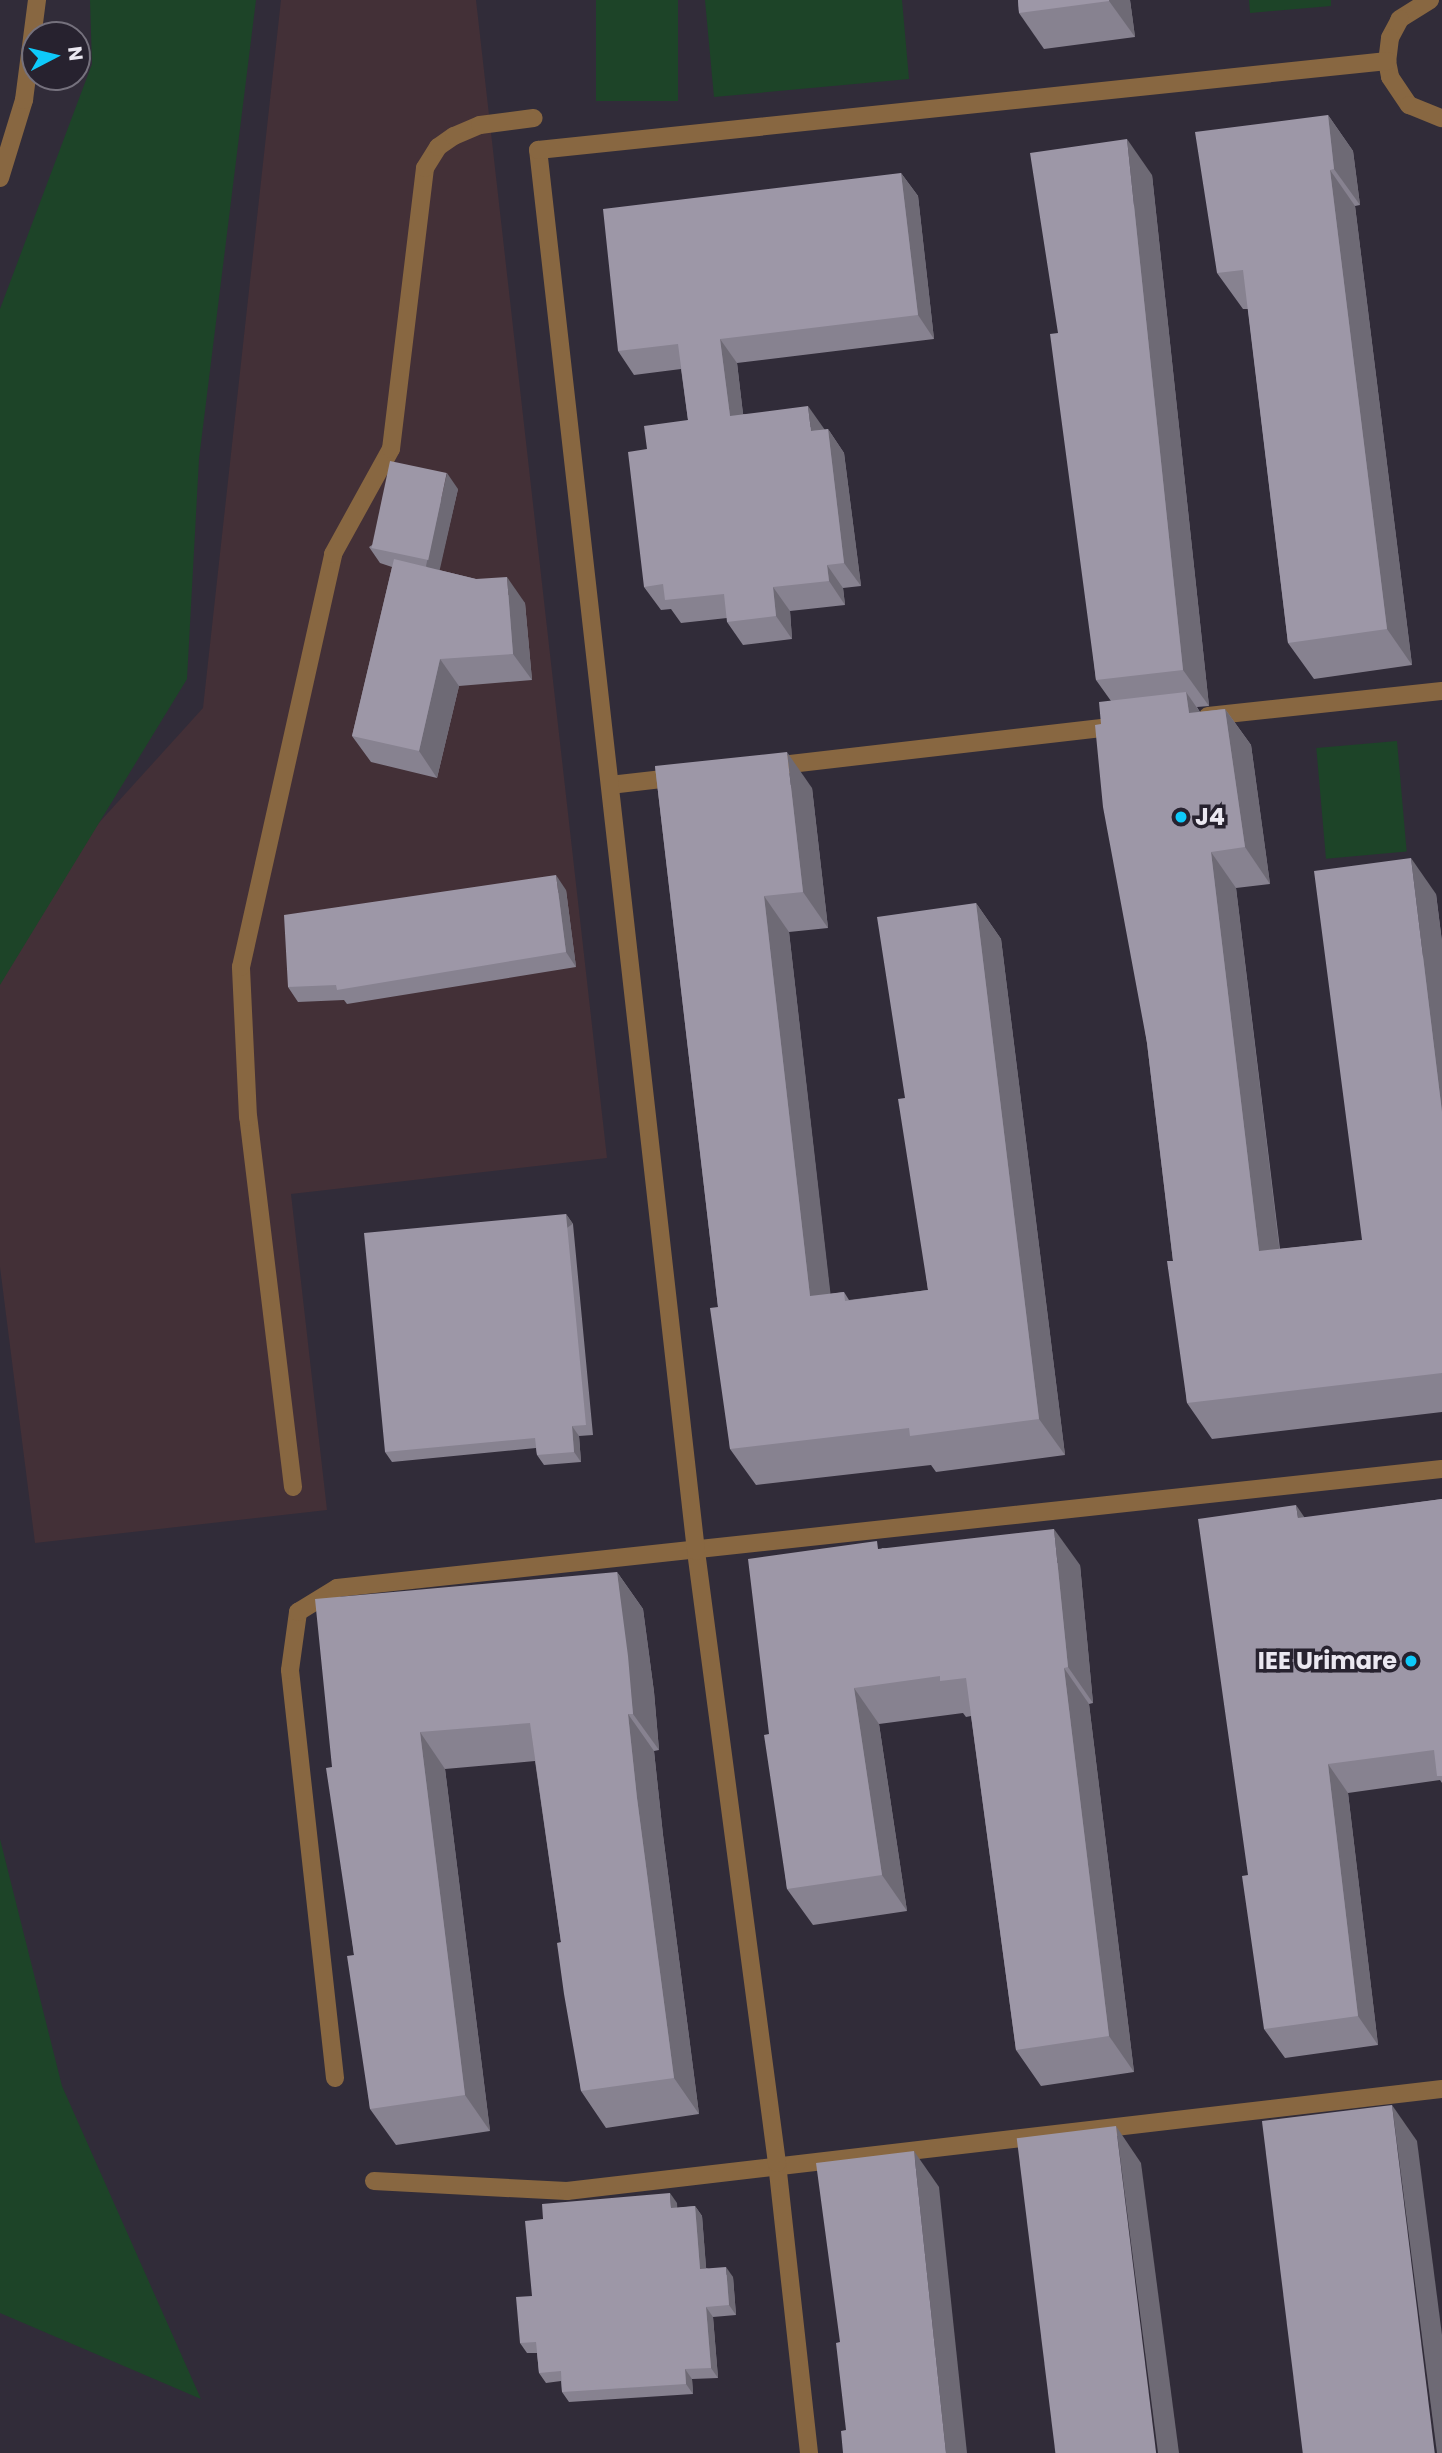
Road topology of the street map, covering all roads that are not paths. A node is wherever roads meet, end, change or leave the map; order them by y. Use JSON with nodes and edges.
{"nodes":[{"id":1,"x":37,"y":0,"type":"edge"},
{"id":2,"x":1430,"y":0,"type":"edge"},
{"id":3,"x":1387,"y":61,"type":"junction"},
{"id":4,"x":534,"y":118,"type":"dead end"},
{"id":5,"x":1442,"y":118,"type":"edge"},
{"id":6,"x":0,"y":178,"type":"edge"},
{"id":7,"x":1442,"y":691,"type":"edge"},
{"id":8,"x":1185,"y":719,"type":"edge"},
{"id":9,"x":1131,"y":724,"type":"edge"},
{"id":10,"x":747,"y":769,"type":"edge"},
{"id":11,"x":692,"y":775,"type":"edge"},
{"id":12,"x":610,"y":785,"type":"junction"},
{"id":13,"x":1442,"y":1469,"type":"edge"},
{"id":14,"x":293,"y":1487,"type":"dead end"},
{"id":15,"x":696,"y":1551,"type":"junction"},
{"id":16,"x":335,"y":2078,"type":"dead end"},
{"id":17,"x":1442,"y":2089,"type":"edge"},
{"id":18,"x":777,"y":2163,"type":"junction"},
{"id":19,"x":374,"y":2181,"type":"dead end"},
{"id":20,"x":808,"y":2453,"type":"edge"}],
"edges":[{"from":1,"to":6,"type":"street"},
{"from":2,"to":3,"type":"street"},
{"from":3,"to":5,"type":"street"},
{"from":3,"to":12,"type":"street"},
{"from":4,"to":14,"type":"street"},
{"from":7,"to":8,"type":"street"},
{"from":9,"to":10,"type":"street"},
{"from":11,"to":12,"type":"street"},
{"from":12,"to":15,"type":"street"},
{"from":13,"to":15,"type":"street"},
{"from":15,"to":16,"type":"street"},
{"from":15,"to":18,"type":"street"},
{"from":17,"to":18,"type":"street"},
{"from":18,"to":19,"type":"street"},
{"from":18,"to":20,"type":"street"}]}
